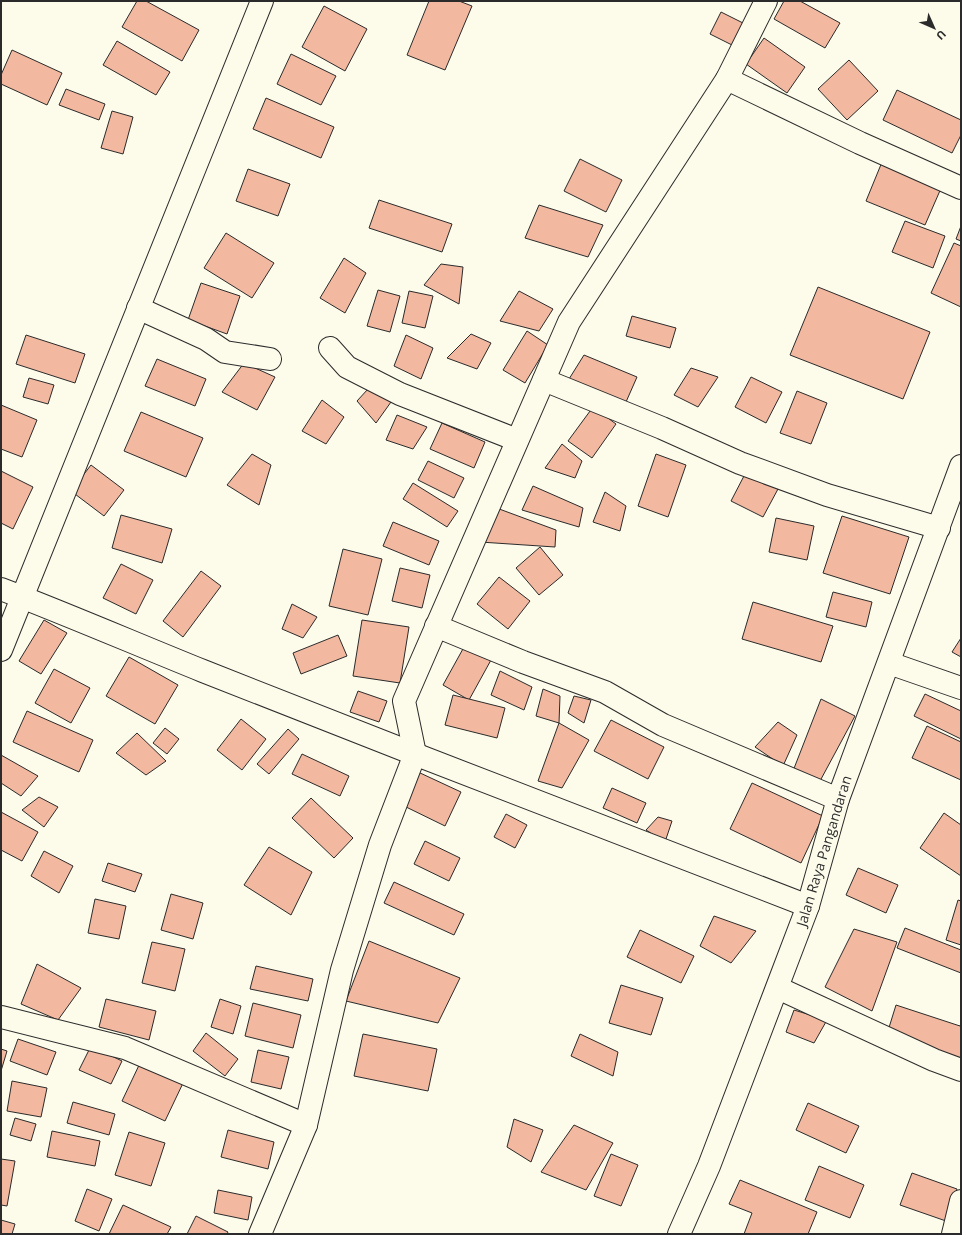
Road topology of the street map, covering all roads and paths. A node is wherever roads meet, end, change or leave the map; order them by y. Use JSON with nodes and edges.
{"nodes":[{"id":1,"x":262,"y":1,"type":"edge"},
{"id":2,"x":766,"y":1,"type":"edge"},
{"id":3,"x":727,"y":79,"type":"junction"},
{"id":4,"x":961,"y":188,"type":"edge"},
{"id":5,"x":138,"y":308,"type":"junction"},
{"id":6,"x":330,"y":348,"type":"dead end"},
{"id":7,"x":270,"y":359,"type":"dead end"},
{"id":8,"x":544,"y":380,"type":"junction"},
{"id":9,"x":517,"y":440,"type":"junction"},
{"id":10,"x":961,"y":466,"type":"edge"},
{"id":11,"x":939,"y":528,"type":"junction"},
{"id":12,"x":1,"y":589,"type":"edge"},
{"id":13,"x":21,"y":597,"type":"junction"},
{"id":14,"x":436,"y":626,"type":"junction"},
{"id":15,"x":1,"y":650,"type":"edge"},
{"id":16,"x":889,"y":662,"type":"junction"},
{"id":17,"x":961,"y":688,"type":"edge"},
{"id":18,"x":415,"y":754,"type":"junction"},
{"id":19,"x":838,"y":799,"type":"junction"},
{"id":20,"x":808,"y":906,"type":"junction"},
{"id":21,"x":778,"y":988,"type":"junction"},
{"id":22,"x":1,"y":1017,"type":"edge"},
{"id":23,"x":961,"y":1070,"type":"edge"},
{"id":24,"x":306,"y":1125,"type":"junction"},
{"id":25,"x":961,"y":1201,"type":"edge"},
{"id":26,"x":260,"y":1234,"type":"edge"},
{"id":27,"x":679,"y":1234,"type":"edge"},
{"id":28,"x":953,"y":1234,"type":"edge"}],
"edges":[{"from":1,"to":5,"type":"main road"},
{"from":2,"to":3,"type":"main road"},
{"from":3,"to":4,"type":"main road"},
{"from":3,"to":8,"type":"main road"},
{"from":5,"to":7,"type":"main road"},
{"from":5,"to":13,"type":"main road"},
{"from":6,"to":9,"type":"main road"},
{"from":8,"to":9,"type":"main road"},
{"from":8,"to":11,"type":"main road"},
{"from":9,"to":14,"type":"main road"},
{"from":10,"to":11,"type":"main road","name":"Jalan Raya Pangandaran"},
{"from":11,"to":16,"type":"main road","name":"Jalan Raya Pangandaran"},
{"from":12,"to":13,"type":"main road"},
{"from":13,"to":15,"type":"main road"},
{"from":13,"to":18,"type":"main road"},
{"from":14,"to":18,"type":"main road"},
{"from":14,"to":19,"type":"main road"},
{"from":16,"to":17,"type":"main road"},
{"from":16,"to":19,"type":"main road","name":"Jalan Raya Pangandaran"},
{"from":18,"to":20,"type":"main road"},
{"from":18,"to":24,"type":"main road"},
{"from":19,"to":20,"type":"main road","name":"Jalan Raya Pangandaran"},
{"from":20,"to":21,"type":"main road","name":"Jalan Raya Pangandaran"},
{"from":21,"to":23,"type":"main road"},
{"from":21,"to":27,"type":"main road","name":"Jalan Raya Pangandaran"},
{"from":22,"to":24,"type":"main road"},
{"from":24,"to":26,"type":"main road"},
{"from":25,"to":28,"type":"main road"}]}
